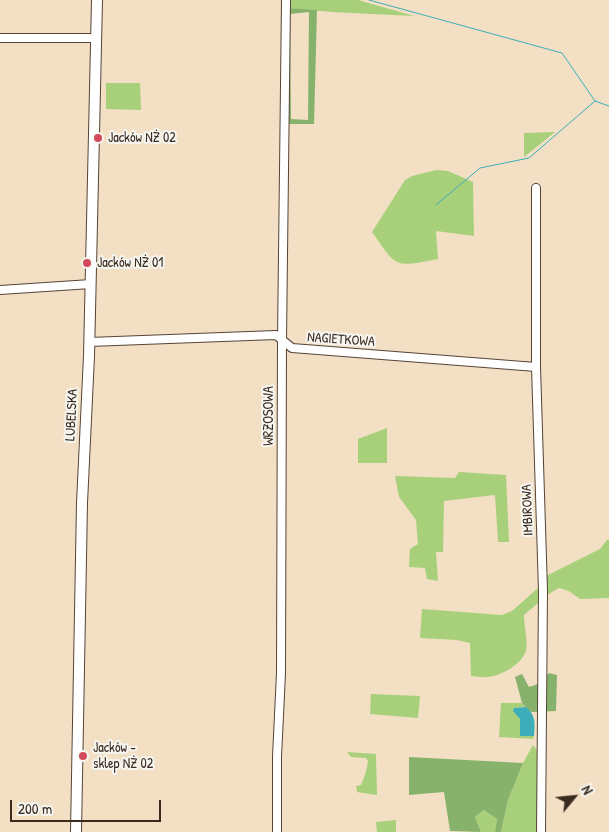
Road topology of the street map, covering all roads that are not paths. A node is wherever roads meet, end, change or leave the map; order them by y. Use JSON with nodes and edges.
{"nodes":[{"id":1,"x":97,"y":0,"type":"edge"},
{"id":2,"x":286,"y":0,"type":"edge"},
{"id":3,"x":0,"y":38,"type":"edge"},
{"id":4,"x":97,"y":38,"type":"junction"},
{"id":5,"x":536,"y":188,"type":"dead end"},
{"id":6,"x":90,"y":284,"type":"junction"},
{"id":7,"x":0,"y":290,"type":"edge"},
{"id":8,"x":282,"y":340,"type":"junction"},
{"id":9,"x":89,"y":342,"type":"junction"},
{"id":10,"x":536,"y":367,"type":"junction"},
{"id":11,"x":76,"y":832,"type":"edge"},
{"id":12,"x":277,"y":832,"type":"edge"},
{"id":13,"x":541,"y":832,"type":"edge"}],
"edges":[{"from":1,"to":4,"type":"main road","name":"LUBELSKA"},
{"from":2,"to":8,"type":"street","name":"WRZOSOWA"},
{"from":3,"to":4,"type":"street"},
{"from":4,"to":6,"type":"main road","name":"LUBELSKA"},
{"from":5,"to":10,"type":"street","name":"IMBIROWA"},
{"from":6,"to":7,"type":"street"},
{"from":6,"to":9,"type":"main road","name":"LUBELSKA"},
{"from":8,"to":9,"type":"street","name":"NAGIETKOWA"},
{"from":8,"to":10,"type":"street","name":"NAGIETKOWA"},
{"from":8,"to":12,"type":"street","name":"WRZOSOWA"},
{"from":9,"to":11,"type":"main road","name":"LUBELSKA"},
{"from":10,"to":13,"type":"street","name":"IMBIROWA"}]}
